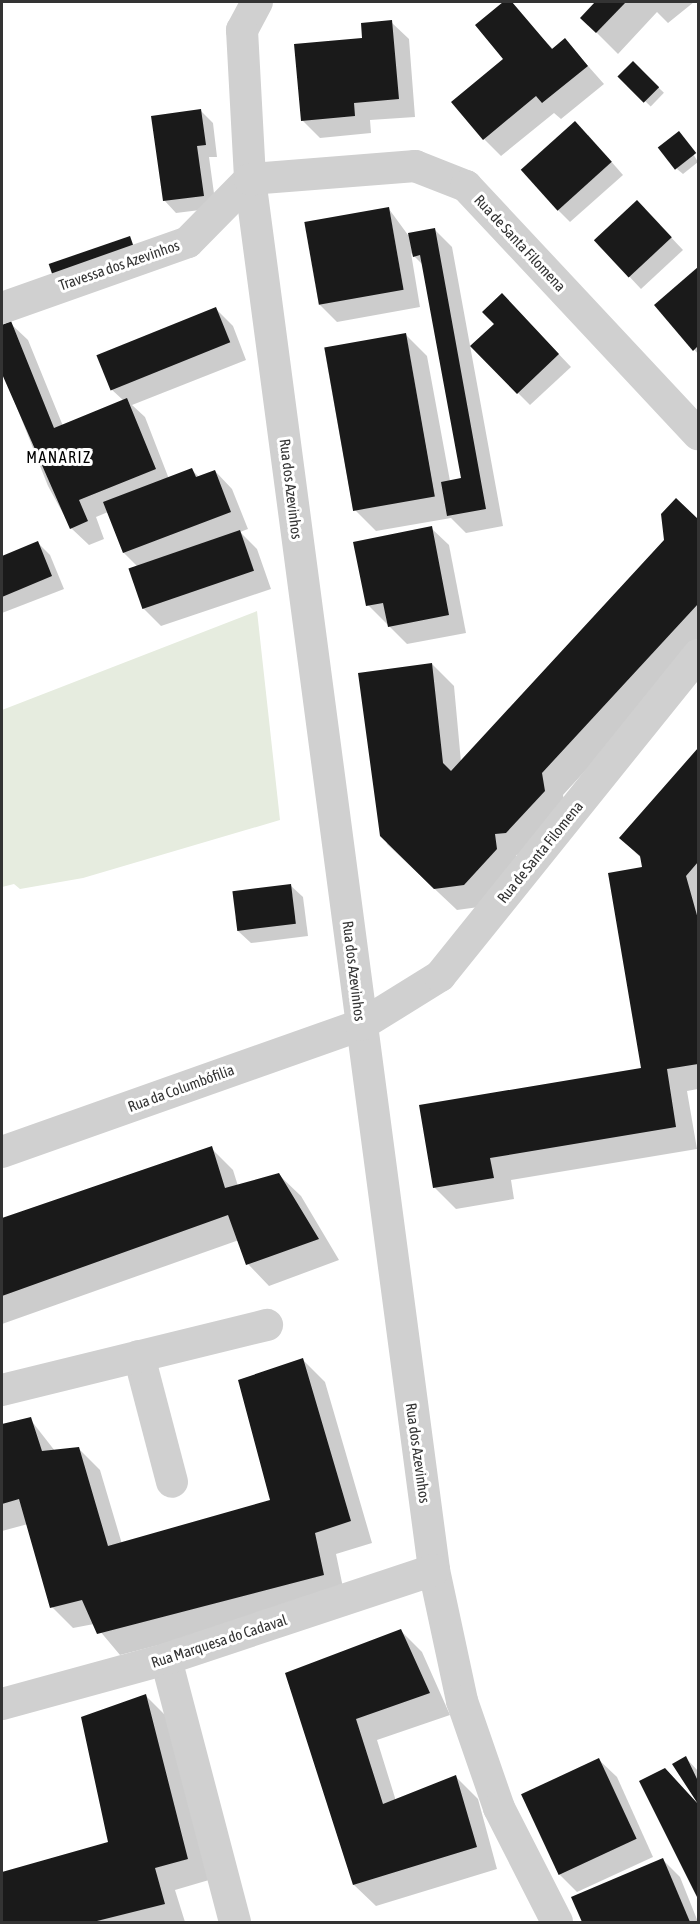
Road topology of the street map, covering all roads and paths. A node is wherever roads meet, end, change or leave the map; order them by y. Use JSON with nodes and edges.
{"nodes":[{"id":1,"x":257,"y":2,"type":"edge"},
{"id":2,"x":250,"y":179,"type":"junction"},
{"id":3,"x":2,"y":308,"type":"edge"},
{"id":4,"x":699,"y":434,"type":"edge"},
{"id":5,"x":699,"y":655,"type":"edge"},
{"id":6,"x":361,"y":1025,"type":"junction"},
{"id":7,"x":2,"y":1152,"type":"edge"},
{"id":8,"x":267,"y":1325,"type":"dead end"},
{"id":9,"x":139,"y":1356,"type":"junction"},
{"id":10,"x":2,"y":1390,"type":"edge"},
{"id":11,"x":172,"y":1482,"type":"dead end"},
{"id":12,"x":434,"y":1570,"type":"junction"},
{"id":13,"x":166,"y":1659,"type":"junction"},
{"id":14,"x":2,"y":1704,"type":"edge"},
{"id":15,"x":235,"y":1923,"type":"edge"},
{"id":16,"x":557,"y":1923,"type":"edge"}],
"edges":[{"from":1,"to":2,"type":"street","name":"Rua dos Azevinhos"},
{"from":2,"to":3,"type":"street","name":"Travessa dos Azevinhos"},
{"from":2,"to":4,"type":"street","name":"Rua de Santa Filomena"},
{"from":2,"to":6,"type":"street","name":"Rua dos Azevinhos"},
{"from":5,"to":6,"type":"street","name":"Rua de Santa Filomena"},
{"from":6,"to":7,"type":"street","name":"Rua da Columbófilia"},
{"from":6,"to":12,"type":"street","name":"Rua dos Azevinhos"},
{"from":8,"to":9,"type":"street"},
{"from":9,"to":10,"type":"street"},
{"from":9,"to":11,"type":"street"},
{"from":12,"to":13,"type":"street","name":"Rua Marquesa do Cadaval"},
{"from":12,"to":16,"type":"street","name":"Rua dos Azevinhos"},
{"from":13,"to":14,"type":"street","name":"Rua Marquesa do Cadaval"},
{"from":13,"to":15,"type":"street"}]}
